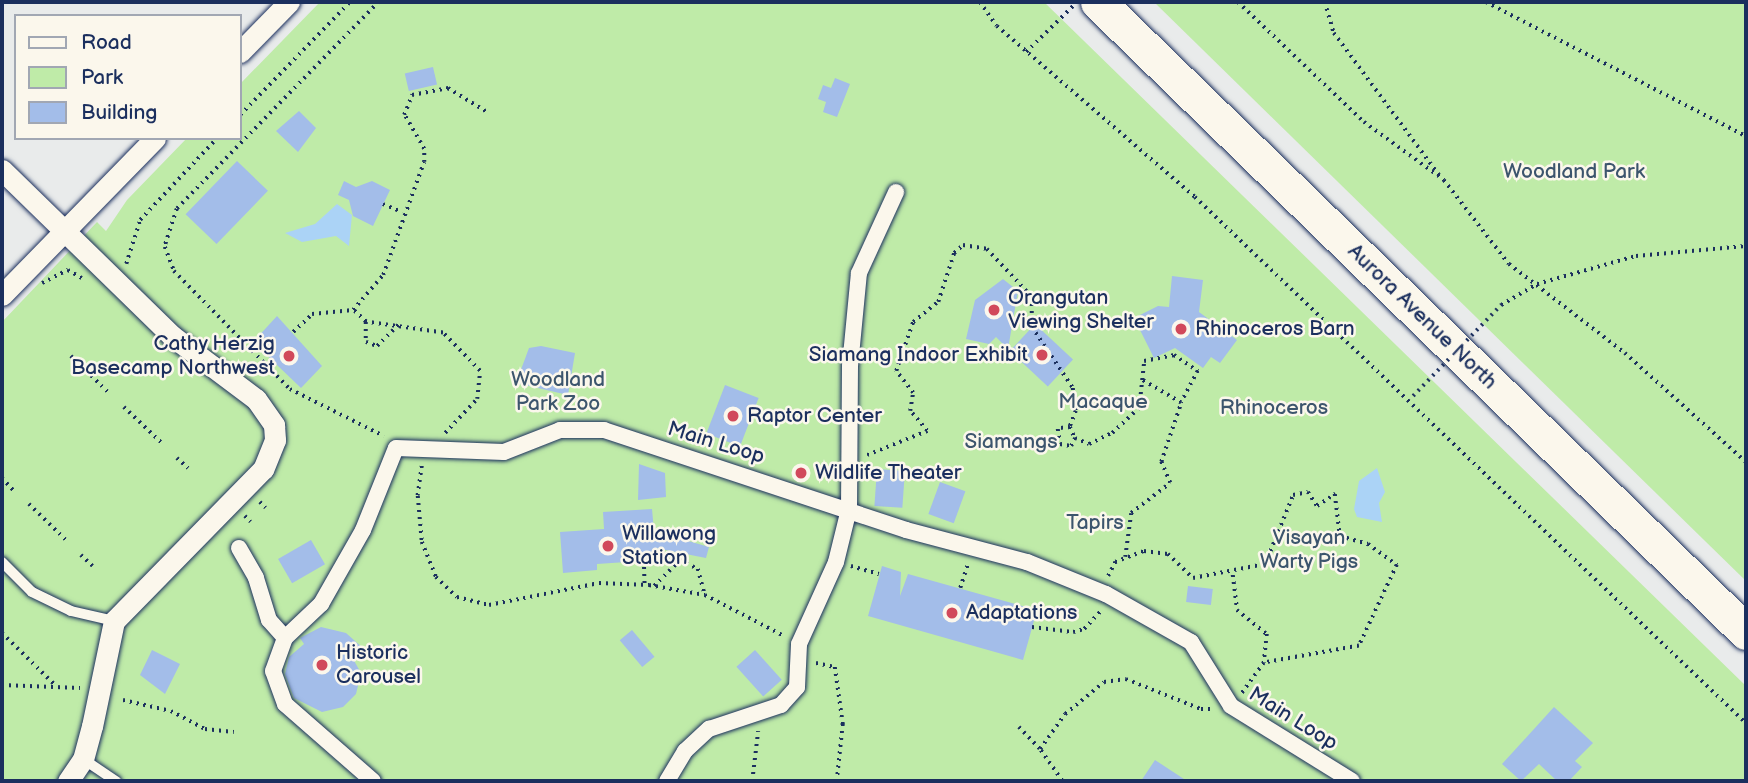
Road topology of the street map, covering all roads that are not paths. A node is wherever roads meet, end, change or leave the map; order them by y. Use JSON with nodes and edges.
{"nodes":[{"id":1,"x":1098,"y":2,"type":"edge"},
{"id":2,"x":282,"y":4,"type":"edge"},
{"id":3,"x":242,"y":50,"type":"edge"},
{"id":4,"x":153,"y":140,"type":"edge"},
{"id":5,"x":2,"y":170,"type":"edge"},
{"id":6,"x":896,"y":192,"type":"dead end"},
{"id":7,"x":64,"y":231,"type":"junction"},
{"id":8,"x":2,"y":295,"type":"edge"},
{"id":9,"x":849,"y":509,"type":"junction"},
{"id":10,"x":239,"y":548,"type":"dead end"},
{"id":11,"x":2,"y":562,"type":"edge"},
{"id":12,"x":114,"y":621,"type":"junction"},
{"id":13,"x":1746,"y":632,"type":"edge"},
{"id":14,"x":285,"y":638,"type":"junction"},
{"id":15,"x":83,"y":759,"type":"junction"},
{"id":16,"x":68,"y":781,"type":"edge"},
{"id":17,"x":116,"y":781,"type":"edge"},
{"id":18,"x":373,"y":781,"type":"edge"},
{"id":19,"x":667,"y":781,"type":"edge"},
{"id":20,"x":1352,"y":781,"type":"edge"}],
"edges":[{"from":1,"to":13,"type":"highway","name":"Aurora Avenue North"},
{"from":2,"to":3,"type":"street"},
{"from":4,"to":7,"type":"street"},
{"from":5,"to":7,"type":"street"},
{"from":6,"to":9,"type":"street"},
{"from":7,"to":8,"type":"street"},
{"from":7,"to":12,"type":"street"},
{"from":9,"to":14,"type":"street","name":"Main Loop"},
{"from":9,"to":19,"type":"street"},
{"from":9,"to":20,"type":"street","name":"Main Loop"},
{"from":10,"to":14,"type":"street"},
{"from":11,"to":12,"type":"lane"},
{"from":12,"to":15,"type":"street"},
{"from":14,"to":18,"type":"street"},
{"from":15,"to":16,"type":"street"},
{"from":15,"to":17,"type":"lane"}]}
